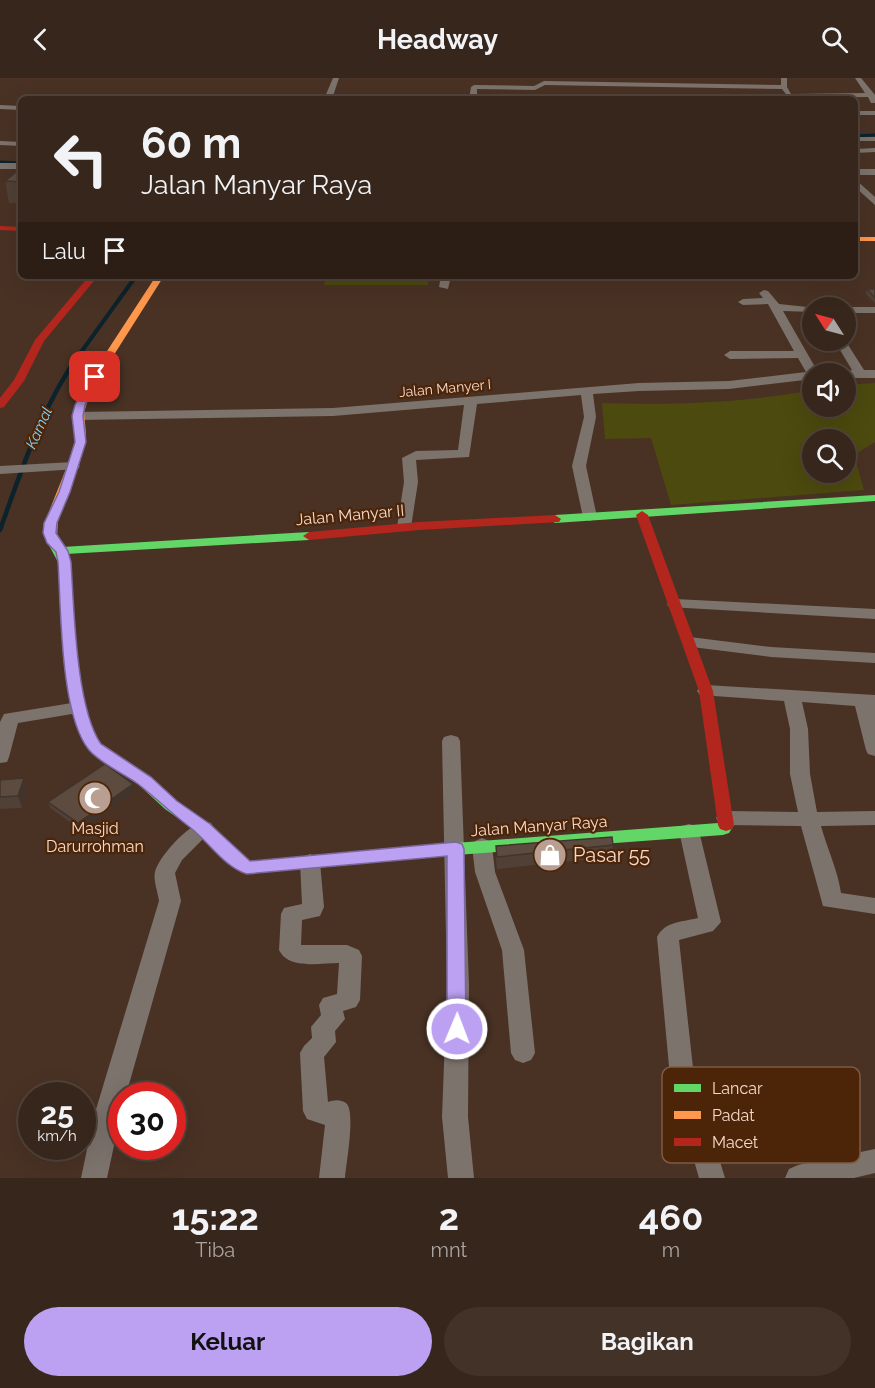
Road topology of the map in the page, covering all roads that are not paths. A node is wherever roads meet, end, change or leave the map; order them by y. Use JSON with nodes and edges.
{"nodes":[{"id":1,"x":336,"y":78,"type":"edge"},
{"id":2,"x":858,"y":78,"type":"edge"},
{"id":3,"x":784,"y":82,"type":"edge"},
{"id":4,"x":329,"y":96,"type":"edge"},
{"id":5,"x":473,"y":96,"type":"edge"},
{"id":6,"x":873,"y":96,"type":"edge"},
{"id":7,"x":0,"y":107,"type":"edge"},
{"id":8,"x":18,"y":108,"type":"edge"},
{"id":9,"x":858,"y":113,"type":"edge"},
{"id":10,"x":875,"y":113,"type":"edge"},
{"id":11,"x":858,"y":139,"type":"edge"},
{"id":12,"x":875,"y":139,"type":"edge"},
{"id":13,"x":0,"y":143,"type":"edge"},
{"id":14,"x":18,"y":144,"type":"edge"},
{"id":15,"x":858,"y":151,"type":"edge"},
{"id":16,"x":874,"y":152,"type":"edge"},
{"id":17,"x":0,"y":166,"type":"edge"},
{"id":18,"x":18,"y":166,"type":"edge"},
{"id":19,"x":858,"y":172,"type":"edge"},
{"id":20,"x":875,"y":172,"type":"edge"},
{"id":21,"x":858,"y":183,"type":"edge"},
{"id":22,"x":858,"y":184,"type":"edge"},
{"id":23,"x":875,"y":185,"type":"edge"},
{"id":24,"x":874,"y":200,"type":"edge"},
{"id":25,"x":0,"y":228,"type":"edge"},
{"id":26,"x":18,"y":229,"type":"edge"},
{"id":27,"x":858,"y":239,"type":"edge"},
{"id":28,"x":875,"y":239,"type":"edge"},
{"id":29,"x":91,"y":279,"type":"edge"},
{"id":30,"x":158,"y":279,"type":"edge"},
{"id":31,"x":771,"y":300,"type":"junction"},
{"id":32,"x":743,"y":302,"type":"dead end"},
{"id":33,"x":802,"y":307,"type":"edge"},
{"id":34,"x":856,"y":309,"type":"edge"},
{"id":35,"x":871,"y":310,"type":"edge"},
{"id":36,"x":875,"y":321,"type":"edge"},
{"id":37,"x":846,"y":351,"type":"edge"},
{"id":38,"x":802,"y":354,"type":"junction"},
{"id":39,"x":730,"y":356,"type":"dead end"},
{"id":40,"x":807,"y":363,"type":"edge"},
{"id":41,"x":856,"y":374,"type":"edge"},
{"id":42,"x":860,"y":374,"type":"junction"},
{"id":43,"x":875,"y":374,"type":"edge"},
{"id":44,"x":802,"y":376,"type":"edge"},
{"id":45,"x":587,"y":392,"type":"junction"},
{"id":46,"x":471,"y":401,"type":"junction"},
{"id":47,"x":0,"y":405,"type":"edge"},
{"id":48,"x":78,"y":416,"type":"junction"},
{"id":49,"x":73,"y":466,"type":"junction"},
{"id":50,"x":0,"y":470,"type":"edge"},
{"id":51,"x":875,"y":498,"type":"edge"},
{"id":52,"x":642,"y":514,"type":"junction"},
{"id":53,"x":590,"y":518,"type":"junction"},
{"id":54,"x":404,"y":527,"type":"junction"},
{"id":55,"x":62,"y":551,"type":"junction"},
{"id":56,"x":675,"y":604,"type":"junction"},
{"id":57,"x":875,"y":614,"type":"edge"},
{"id":58,"x":690,"y":642,"type":"junction"},
{"id":59,"x":875,"y":658,"type":"edge"},
{"id":60,"x":706,"y":691,"type":"junction"},
{"id":61,"x":792,"y":695,"type":"junction"},
{"id":62,"x":869,"y":700,"type":"edge"},
{"id":63,"x":78,"y":708,"type":"junction"},
{"id":64,"x":452,"y":741,"type":"dead end"},
{"id":65,"x":875,"y":750,"type":"edge"},
{"id":66,"x":0,"y":757,"type":"edge"},
{"id":67,"x":726,"y":818,"type":"junction"},
{"id":68,"x":875,"y":818,"type":"edge"},
{"id":69,"x":809,"y":819,"type":"junction"},
{"id":70,"x":204,"y":828,"type":"junction"},
{"id":71,"x":689,"y":831,"type":"junction"},
{"id":72,"x":482,"y":846,"type":"junction"},
{"id":73,"x":456,"y":849,"type":"junction"},
{"id":74,"x":310,"y":862,"type":"junction"},
{"id":75,"x":875,"y":906,"type":"edge"},
{"id":76,"x":523,"y":1053,"type":"dead end"},
{"id":77,"x":681,"y":1067,"type":"edge"},
{"id":78,"x":875,"y":1161,"type":"edge"},
{"id":79,"x":708,"y":1163,"type":"edge"},
{"id":80,"x":94,"y":1178,"type":"edge"},
{"id":81,"x":332,"y":1178,"type":"edge"},
{"id":82,"x":461,"y":1178,"type":"edge"},
{"id":83,"x":712,"y":1178,"type":"edge"},
{"id":84,"x":798,"y":1178,"type":"edge"}],
"edges":[{"from":1,"to":4,"type":"street"},
{"from":2,"to":6,"type":"street"},
{"from":3,"to":5,"type":"street"},
{"from":3,"to":6,"type":"street"},
{"from":7,"to":8,"type":"street"},
{"from":9,"to":10,"type":"street"},
{"from":11,"to":12,"type":"street"},
{"from":13,"to":14,"type":"street"},
{"from":15,"to":16,"type":"street"},
{"from":17,"to":18,"type":"street"},
{"from":19,"to":20,"type":"street"},
{"from":21,"to":23,"type":"street"},
{"from":22,"to":24,"type":"street"},
{"from":25,"to":26,"type":"street"},
{"from":27,"to":28,"type":"street"},
{"from":29,"to":47,"type":"street"},
{"from":30,"to":48,"type":"street","name":"Jalan Manyar Raya"},
{"from":31,"to":32,"type":"street"},
{"from":31,"to":33,"type":"street"},
{"from":31,"to":38,"type":"street"},
{"from":34,"to":35,"type":"street"},
{"from":35,"to":36,"type":"street"},
{"from":37,"to":42,"type":"street"},
{"from":38,"to":39,"type":"street"},
{"from":38,"to":40,"type":"street"},
{"from":41,"to":42,"type":"street"},
{"from":42,"to":43,"type":"street"},
{"from":44,"to":45,"type":"street","name":"Jalan Manyer I"},
{"from":45,"to":46,"type":"street","name":"Jalan Manyer I"},
{"from":45,"to":53,"type":"street"},
{"from":46,"to":48,"type":"street","name":"Jalan Manyer I"},
{"from":46,"to":54,"type":"street"},
{"from":48,"to":49,"type":"street","name":"Jalan Manyar Raya"},
{"from":49,"to":50,"type":"street"},
{"from":49,"to":55,"type":"street","name":"Jalan Manyar Raya"},
{"from":51,"to":52,"type":"street"},
{"from":52,"to":53,"type":"street","name":"Jalan Manyar II"},
{"from":52,"to":56,"type":"street"},
{"from":53,"to":54,"type":"street","name":"Jalan Manyar II"},
{"from":54,"to":55,"type":"street","name":"Jalan Manyar II"},
{"from":55,"to":63,"type":"street","name":"Jalan Manyar Raya"},
{"from":56,"to":57,"type":"street"},
{"from":56,"to":58,"type":"street"},
{"from":58,"to":59,"type":"street"},
{"from":58,"to":60,"type":"street"},
{"from":60,"to":61,"type":"street"},
{"from":60,"to":67,"type":"street"},
{"from":61,"to":62,"type":"street"},
{"from":61,"to":69,"type":"street"},
{"from":62,"to":65,"type":"street"},
{"from":63,"to":66,"type":"street"},
{"from":63,"to":70,"type":"street","name":"Jalan Manyar Raya"},
{"from":64,"to":73,"type":"street"},
{"from":67,"to":69,"type":"street"},
{"from":67,"to":71,"type":"street","name":"Jalan Manyar Raya"},
{"from":68,"to":69,"type":"street"},
{"from":69,"to":75,"type":"street"},
{"from":70,"to":74,"type":"street","name":"Jalan Manyar Raya"},
{"from":70,"to":80,"type":"street"},
{"from":71,"to":72,"type":"street","name":"Jalan Manyar Raya"},
{"from":71,"to":77,"type":"street"},
{"from":72,"to":73,"type":"street","name":"Jalan Manyar Raya"},
{"from":72,"to":76,"type":"street"},
{"from":73,"to":74,"type":"street","name":"Jalan Manyar Raya"},
{"from":73,"to":82,"type":"street"},
{"from":74,"to":81,"type":"street"},
{"from":78,"to":84,"type":"street"},
{"from":79,"to":83,"type":"street"}]}
